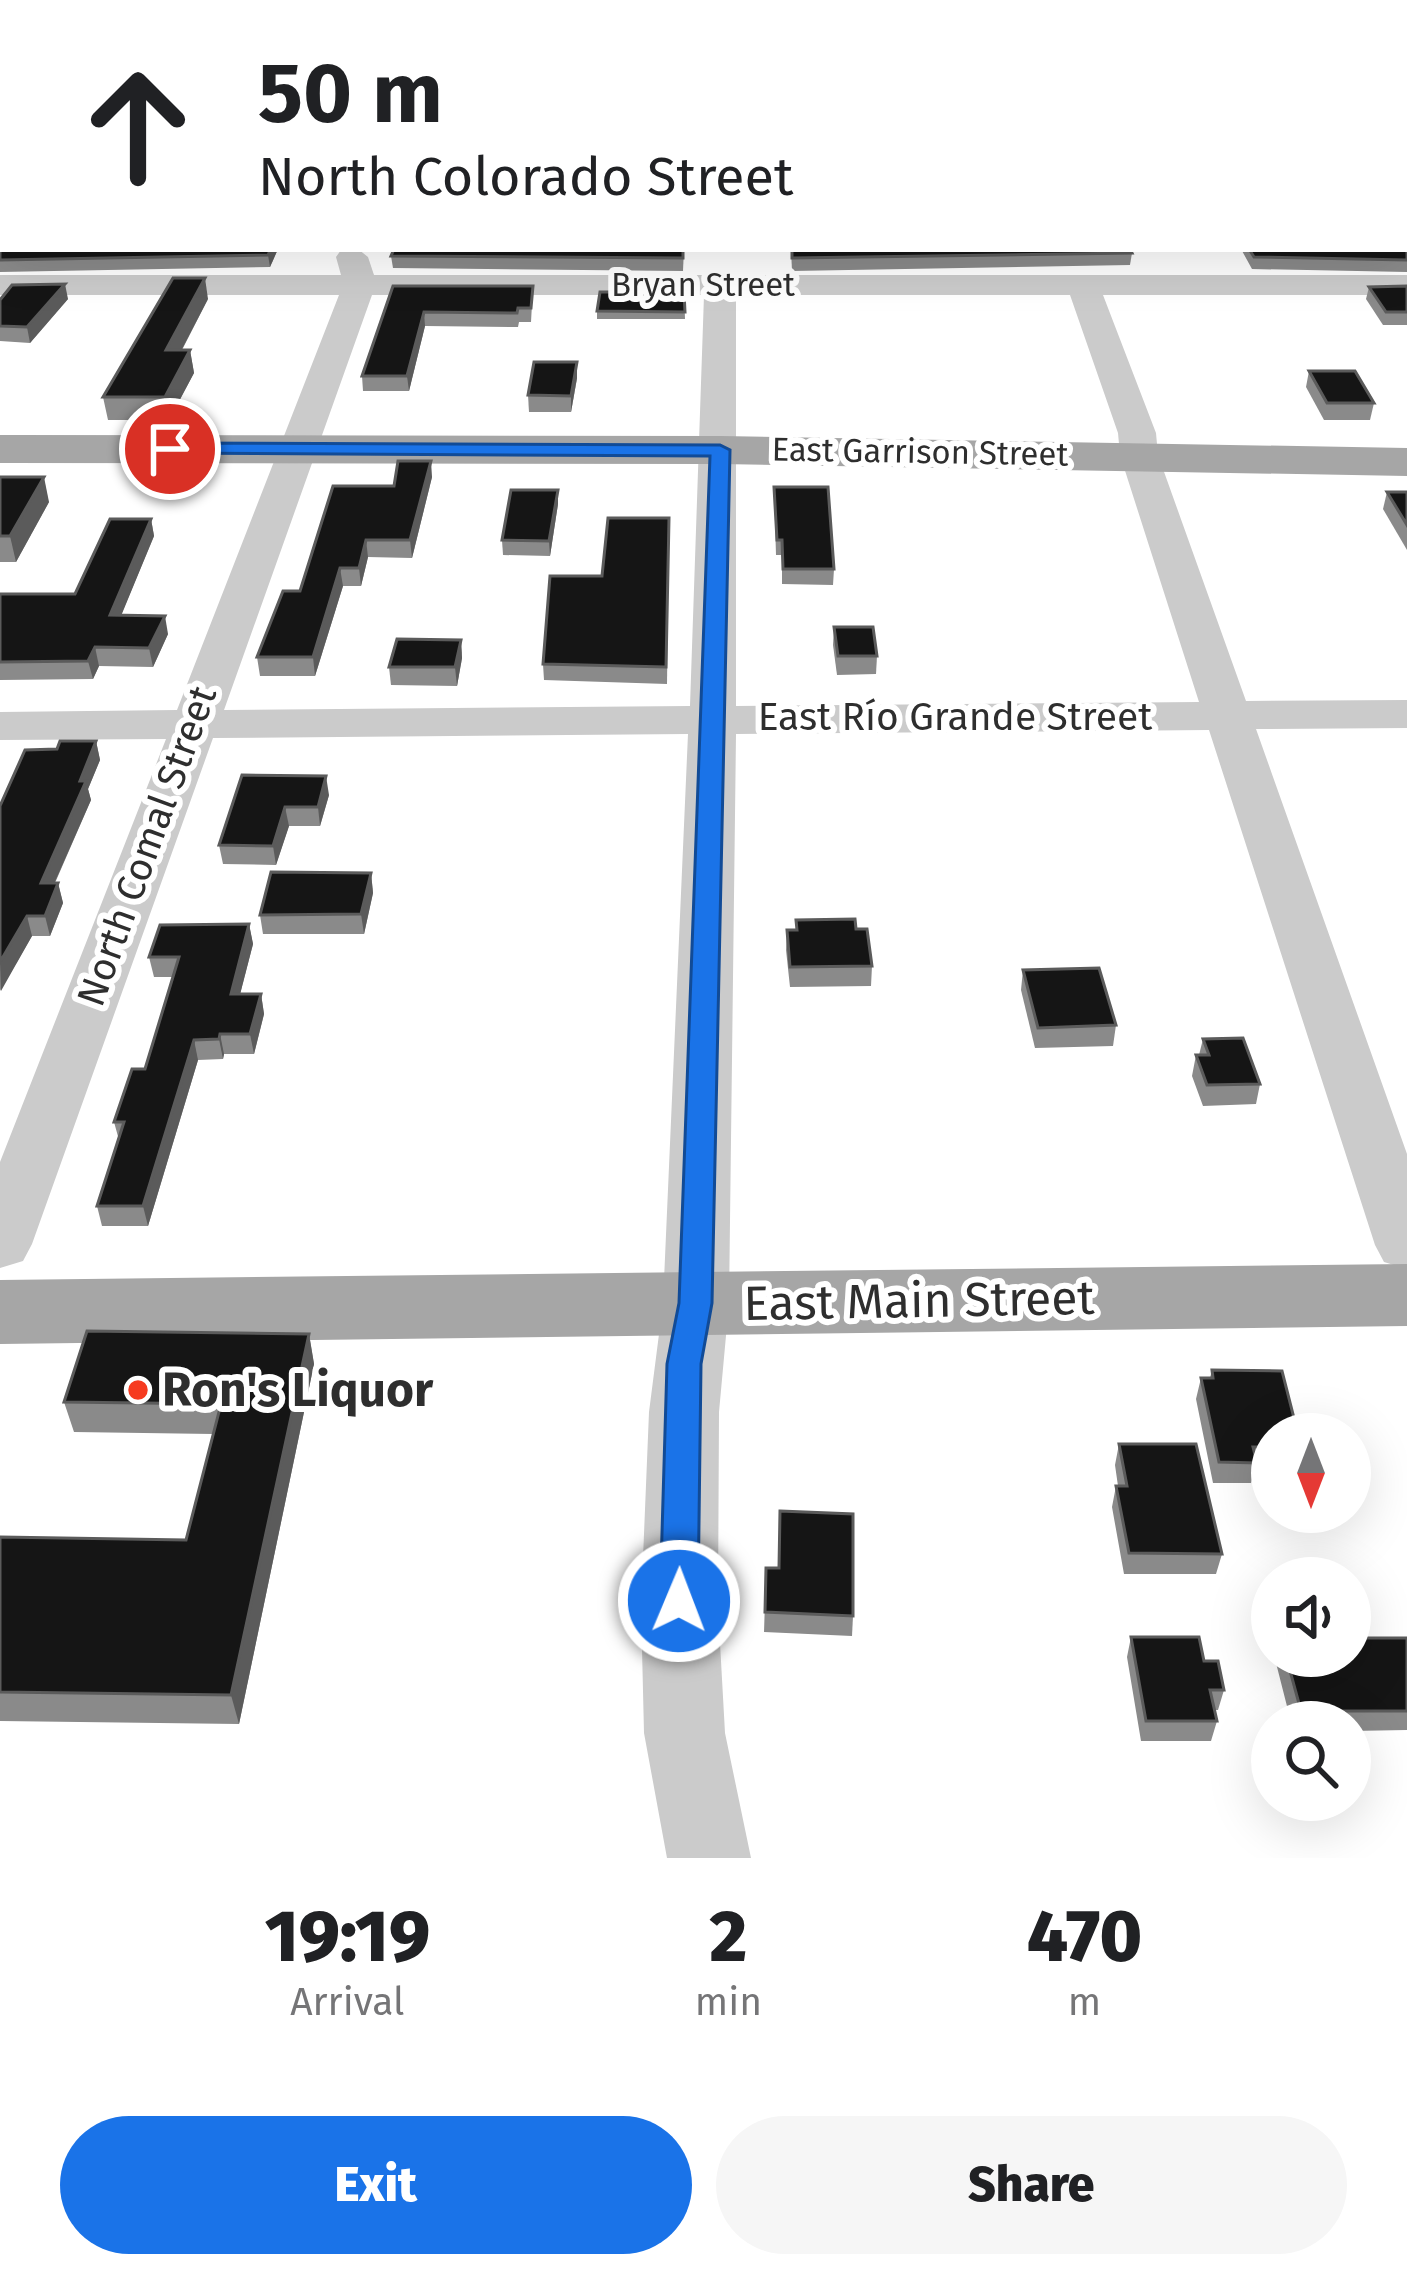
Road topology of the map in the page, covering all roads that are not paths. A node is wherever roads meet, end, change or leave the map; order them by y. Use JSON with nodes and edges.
{"nodes":[{"id":1,"x":349,"y":252,"type":"edge"},
{"id":2,"x":766,"y":252,"type":"edge"},
{"id":3,"x":1159,"y":252,"type":"edge"},
{"id":4,"x":360,"y":284,"type":"junction"},
{"id":5,"x":0,"y":285,"type":"edge"},
{"id":6,"x":720,"y":285,"type":"junction"},
{"id":7,"x":1175,"y":285,"type":"junction"},
{"id":8,"x":1407,"y":285,"type":"edge"},
{"id":9,"x":767,"y":286,"type":"junction"},
{"id":10,"x":1083,"y":286,"type":"junction"},
{"id":11,"x":0,"y":449,"type":"edge"},
{"id":12,"x":297,"y":449,"type":"junction"},
{"id":13,"x":720,"y":450,"type":"junction"},
{"id":14,"x":1139,"y":455,"type":"junction"},
{"id":15,"x":1407,"y":462,"type":"edge"},
{"id":16,"x":1407,"y":714,"type":"edge"},
{"id":17,"x":1229,"y":715,"type":"junction"},
{"id":18,"x":712,"y":719,"type":"junction"},
{"id":19,"x":192,"y":725,"type":"junction"},
{"id":20,"x":0,"y":726,"type":"edge"},
{"id":21,"x":0,"y":1244,"type":"edge"},
{"id":22,"x":1407,"y":1245,"type":"edge"},
{"id":23,"x":1407,"y":1295,"type":"edge"},
{"id":24,"x":696,"y":1303,"type":"junction"},
{"id":25,"x":0,"y":1312,"type":"edge"},
{"id":26,"x":709,"y":1858,"type":"edge"}],
"edges":[{"from":1,"to":4,"type":"street"},
{"from":2,"to":9,"type":"street"},
{"from":3,"to":7,"type":"street"},
{"from":4,"to":5,"type":"street","name":"Bryan Street"},
{"from":4,"to":6,"type":"street","name":"Bryan Street"},
{"from":4,"to":12,"type":"street","name":"North Comal Street"},
{"from":6,"to":9,"type":"street","name":"Bryan Street"},
{"from":6,"to":13,"type":"street"},
{"from":7,"to":8,"type":"street","name":"Bryan Street"},
{"from":7,"to":10,"type":"street","name":"Bryan Street"},
{"from":9,"to":10,"type":"street","name":"Bryan Street"},
{"from":10,"to":14,"type":"street"},
{"from":11,"to":12,"type":"main road","name":"East Garrison Street"},
{"from":12,"to":13,"type":"main road","name":"East Garrison Street"},
{"from":12,"to":19,"type":"street","name":"North Comal Street"},
{"from":13,"to":14,"type":"main road","name":"East Garrison Street"},
{"from":13,"to":18,"type":"street"},
{"from":14,"to":15,"type":"main road","name":"East Garrison Street"},
{"from":14,"to":17,"type":"street"},
{"from":16,"to":17,"type":"street","name":"East Río Grande Street"},
{"from":17,"to":18,"type":"street","name":"East Río Grande Street"},
{"from":17,"to":22,"type":"street"},
{"from":18,"to":19,"type":"street","name":"East Río Grande Street"},
{"from":18,"to":24,"type":"street"},
{"from":19,"to":20,"type":"street","name":"East Río Grande Street"},
{"from":19,"to":21,"type":"street","name":"North Comal Street"},
{"from":23,"to":24,"type":"main road","name":"East Main Street"},
{"from":24,"to":25,"type":"main road","name":"East Main Street"},
{"from":24,"to":26,"type":"street"}]}
